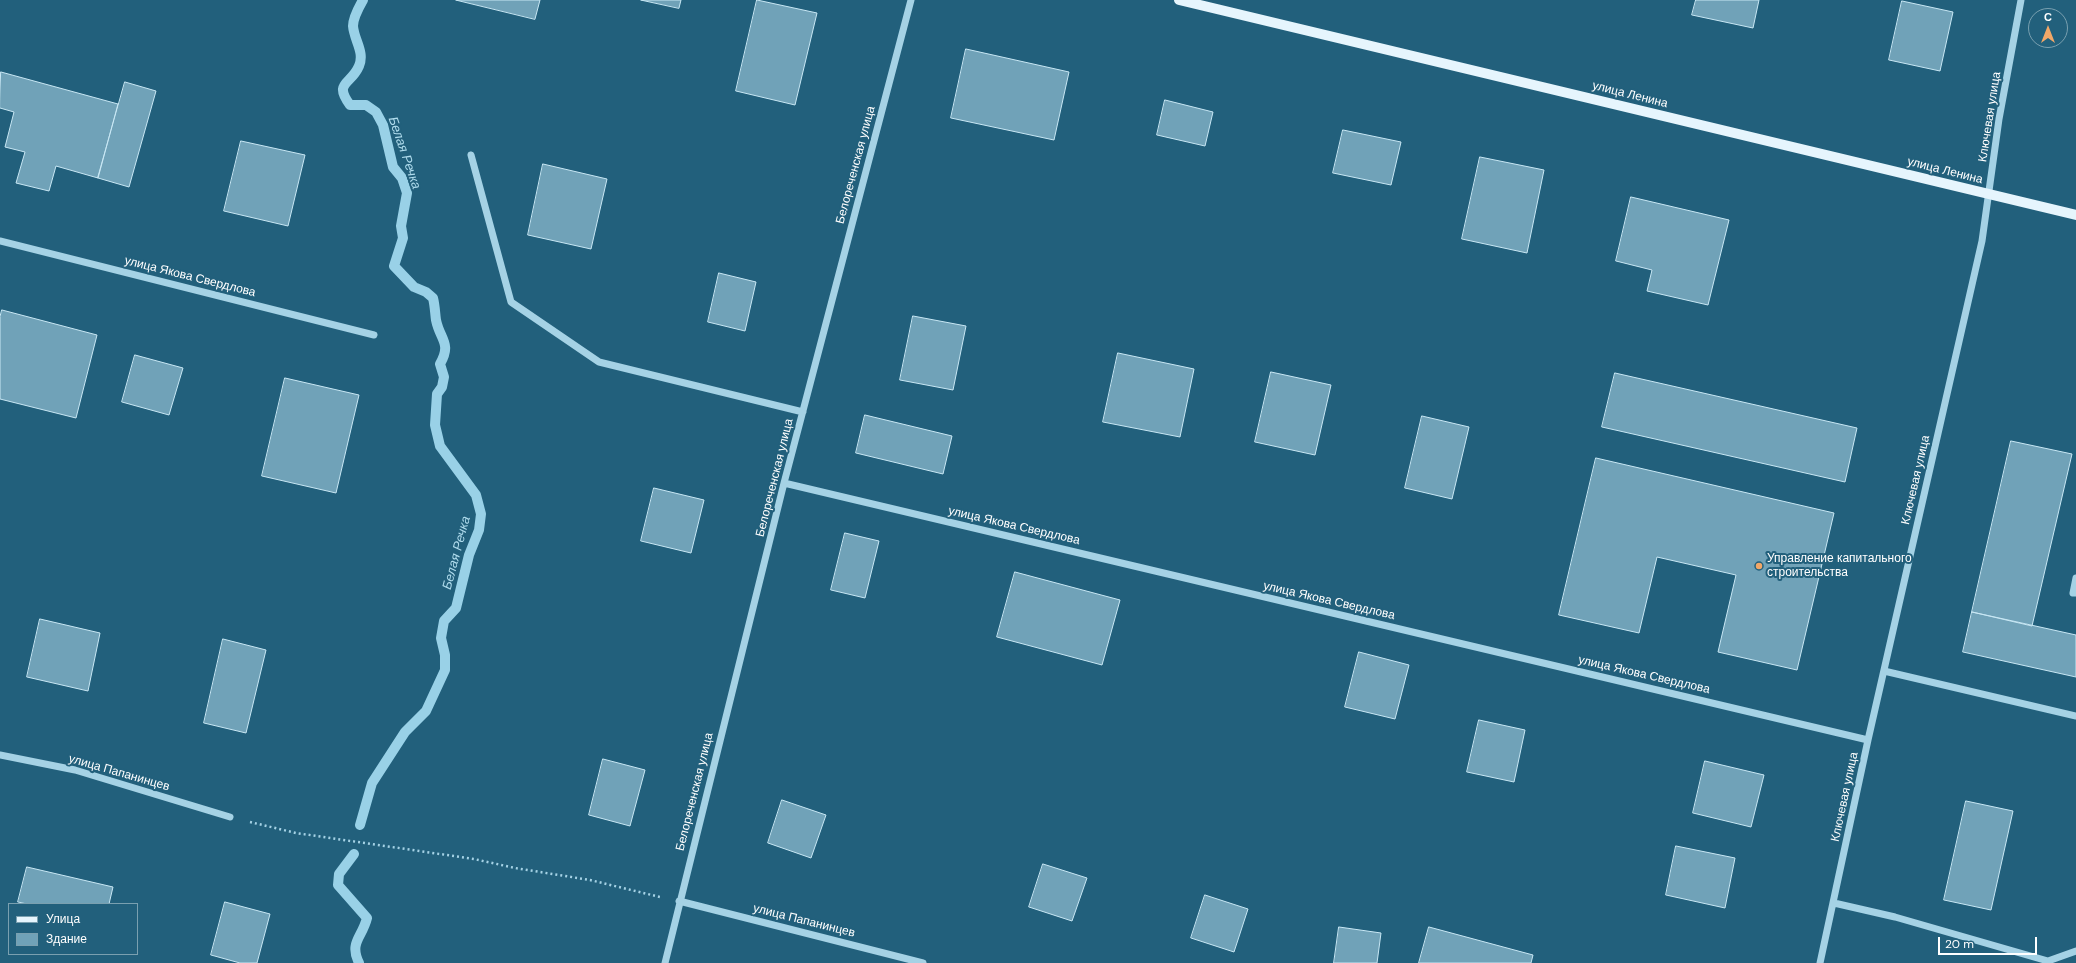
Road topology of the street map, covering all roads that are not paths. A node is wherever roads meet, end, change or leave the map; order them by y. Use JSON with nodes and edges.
{"nodes":[{"id":1,"x":911,"y":0,"type":"edge"},
{"id":2,"x":1179,"y":0,"type":"edge"},
{"id":3,"x":2021,"y":0,"type":"edge"},
{"id":4,"x":471,"y":155,"type":"dead end"},
{"id":5,"x":1989,"y":195,"type":"junction"},
{"id":6,"x":2076,"y":215,"type":"edge"},
{"id":7,"x":0,"y":241,"type":"edge"},
{"id":8,"x":374,"y":335,"type":"dead end"},
{"id":9,"x":803,"y":412,"type":"junction"},
{"id":10,"x":784,"y":483,"type":"junction"},
{"id":11,"x":2076,"y":578,"type":"edge"},
{"id":12,"x":2076,"y":593,"type":"edge"},
{"id":13,"x":1884,"y":671,"type":"junction"},
{"id":14,"x":2076,"y":716,"type":"edge"},
{"id":15,"x":1868,"y":740,"type":"junction"},
{"id":16,"x":0,"y":755,"type":"edge"},
{"id":17,"x":230,"y":818,"type":"road end"},
{"id":18,"x":680,"y":901,"type":"junction"},
{"id":19,"x":1834,"y":903,"type":"junction"},
{"id":20,"x":2076,"y":951,"type":"edge"},
{"id":21,"x":2048,"y":962,"type":"edge"},
{"id":22,"x":665,"y":963,"type":"edge"},
{"id":23,"x":922,"y":963,"type":"edge"},
{"id":24,"x":1820,"y":963,"type":"edge"}],
"edges":[{"from":1,"to":9,"type":"street","name":"Белореченская улица"},
{"from":2,"to":5,"type":"main road","name":"улица Ленина"},
{"from":3,"to":5,"type":"street","name":"Ключевая улица"},
{"from":4,"to":9,"type":"street"},
{"from":5,"to":6,"type":"main road","name":"улица Ленина"},
{"from":5,"to":13,"type":"street","name":"Ключевая улица"},
{"from":7,"to":8,"type":"street","name":"улица Якова Свердлова"},
{"from":9,"to":10,"type":"street","name":"Белореченская улица"},
{"from":10,"to":15,"type":"street","name":"улица Якова Свердлова"},
{"from":10,"to":18,"type":"street","name":"Белореченская улица"},
{"from":11,"to":12,"type":"street"},
{"from":13,"to":14,"type":"street"},
{"from":13,"to":15,"type":"street","name":"Ключевая улица"},
{"from":15,"to":19,"type":"street","name":"Ключевая улица"},
{"from":16,"to":17,"type":"street","name":"улица Папанинцев"},
{"from":18,"to":22,"type":"street","name":"Белореченская улица"},
{"from":18,"to":23,"type":"street","name":"улица Папанинцев"},
{"from":19,"to":21,"type":"street"},
{"from":19,"to":24,"type":"street","name":"Ключевая улица"},
{"from":20,"to":21,"type":"street"}]}
